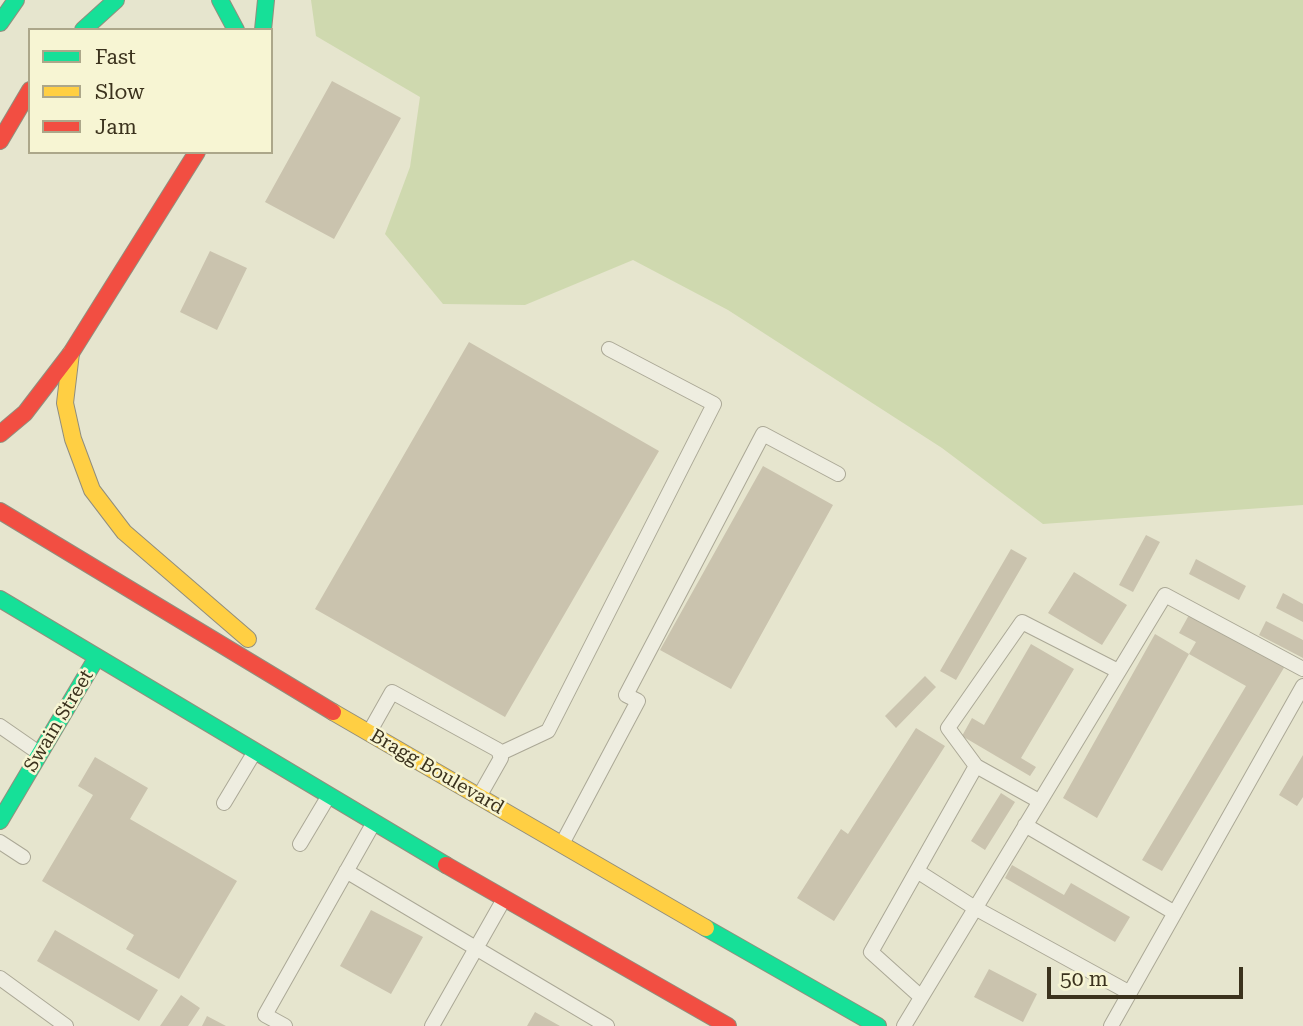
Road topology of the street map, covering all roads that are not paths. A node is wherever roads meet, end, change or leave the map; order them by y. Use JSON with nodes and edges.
{"nodes":[{"id":1,"x":16,"y":0,"type":"edge"},
{"id":2,"x":116,"y":0,"type":"edge"},
{"id":3,"x":220,"y":0,"type":"edge"},
{"id":4,"x":266,"y":0,"type":"edge"},
{"id":5,"x":79,"y":10,"type":"dead end"},
{"id":6,"x":0,"y":23,"type":"edge"},
{"id":7,"x":67,"y":28,"type":"edge"},
{"id":8,"x":85,"y":28,"type":"edge"},
{"id":9,"x":235,"y":28,"type":"edge"},
{"id":10,"x":263,"y":28,"type":"edge"},
{"id":11,"x":28,"y":93,"type":"edge"},
{"id":12,"x":0,"y":141,"type":"edge"},
{"id":13,"x":196,"y":154,"type":"edge"},
{"id":14,"x":609,"y":349,"type":"dead end"},
{"id":15,"x":71,"y":353,"type":"junction"},
{"id":16,"x":0,"y":434,"type":"edge"},
{"id":17,"x":838,"y":474,"type":"dead end"},
{"id":18,"x":0,"y":510,"type":"edge"},
{"id":19,"x":0,"y":599,"type":"edge"},
{"id":20,"x":97,"y":657,"type":"junction"},
{"id":21,"x":1303,"y":669,"type":"edge"},
{"id":22,"x":1118,"y":671,"type":"junction"},
{"id":23,"x":1303,"y":686,"type":"edge"},
{"id":24,"x":331,"y":710,"type":"junction"},
{"id":25,"x":0,"y":726,"type":"edge"},
{"id":26,"x":369,"y":733,"type":"junction"},
{"id":27,"x":254,"y":752,"type":"junction"},
{"id":28,"x":501,"y":753,"type":"junction"},
{"id":29,"x":40,"y":754,"type":"junction"},
{"id":30,"x":976,"y":766,"type":"junction"},
{"id":31,"x":328,"y":796,"type":"junction"},
{"id":32,"x":479,"y":797,"type":"junction"},
{"id":33,"x":1040,"y":802,"type":"junction"},
{"id":34,"x":224,"y":803,"type":"dead end"},
{"id":35,"x":0,"y":821,"type":"edge"},
{"id":36,"x":373,"y":823,"type":"junction"},
{"id":37,"x":1025,"y":825,"type":"junction"},
{"id":38,"x":0,"y":842,"type":"edge"},
{"id":39,"x":300,"y":844,"type":"dead end"},
{"id":40,"x":562,"y":844,"type":"junction"},
{"id":41,"x":23,"y":857,"type":"dead end"},
{"id":42,"x":346,"y":871,"type":"junction"},
{"id":43,"x":917,"y":871,"type":"junction"},
{"id":44,"x":505,"y":898,"type":"junction"},
{"id":45,"x":975,"y":908,"type":"junction"},
{"id":46,"x":1175,"y":913,"type":"junction"},
{"id":47,"x":476,"y":948,"type":"junction"},
{"id":48,"x":0,"y":978,"type":"edge"},
{"id":49,"x":1130,"y":993,"type":"junction"},
{"id":50,"x":921,"y":997,"type":"junction"},
{"id":51,"x":66,"y":1026,"type":"edge"},
{"id":52,"x":285,"y":1026,"type":"edge"},
{"id":53,"x":432,"y":1026,"type":"edge"},
{"id":54,"x":607,"y":1026,"type":"edge"},
{"id":55,"x":728,"y":1026,"type":"edge"},
{"id":56,"x":878,"y":1026,"type":"edge"},
{"id":57,"x":904,"y":1026,"type":"edge"},
{"id":58,"x":1111,"y":1026,"type":"edge"}],
"edges":[{"from":1,"to":6,"type":"main road"},
{"from":2,"to":8,"type":"main road"},
{"from":3,"to":9,"type":"main road"},
{"from":4,"to":10,"type":"main road"},
{"from":5,"to":7,"type":"main road"},
{"from":11,"to":12,"type":"main road"},
{"from":13,"to":15,"type":"main road"},
{"from":14,"to":28,"type":"lane"},
{"from":15,"to":16,"type":"main road"},
{"from":15,"to":24,"type":"main road"},
{"from":17,"to":40,"type":"lane"},
{"from":18,"to":24,"type":"main road","name":"Bragg Boulevard"},
{"from":19,"to":20,"type":"main road"},
{"from":20,"to":27,"type":"main road"},
{"from":20,"to":29,"type":"main road","name":"Swain Street"},
{"from":21,"to":22,"type":"lane"},
{"from":22,"to":30,"type":"lane"},
{"from":22,"to":33,"type":"lane"},
{"from":23,"to":46,"type":"lane"},
{"from":24,"to":26,"type":"main road","name":"Bragg Boulevard"},
{"from":25,"to":29,"type":"lane"},
{"from":26,"to":28,"type":"lane"},
{"from":26,"to":32,"type":"main road","name":"Bragg Boulevard"},
{"from":27,"to":31,"type":"main road"},
{"from":27,"to":34,"type":"lane"},
{"from":28,"to":32,"type":"lane"},
{"from":29,"to":35,"type":"main road","name":"Swain Street"},
{"from":30,"to":33,"type":"lane"},
{"from":30,"to":43,"type":"lane"},
{"from":31,"to":36,"type":"main road"},
{"from":31,"to":39,"type":"lane"},
{"from":32,"to":40,"type":"main road","name":"Bragg Boulevard"},
{"from":33,"to":37,"type":"lane"},
{"from":36,"to":42,"type":"lane"},
{"from":36,"to":44,"type":"main road"},
{"from":37,"to":45,"type":"lane"},
{"from":37,"to":46,"type":"lane"},
{"from":38,"to":41,"type":"lane"},
{"from":40,"to":56,"type":"main road","name":"Bragg Boulevard"},
{"from":42,"to":47,"type":"lane"},
{"from":42,"to":52,"type":"lane"},
{"from":43,"to":45,"type":"lane"},
{"from":43,"to":50,"type":"lane"},
{"from":44,"to":47,"type":"lane"},
{"from":44,"to":55,"type":"main road"},
{"from":45,"to":49,"type":"lane"},
{"from":45,"to":50,"type":"lane"},
{"from":46,"to":49,"type":"lane"},
{"from":47,"to":53,"type":"lane"},
{"from":47,"to":54,"type":"lane"},
{"from":48,"to":51,"type":"lane"},
{"from":49,"to":58,"type":"lane"},
{"from":50,"to":57,"type":"lane"}]}
